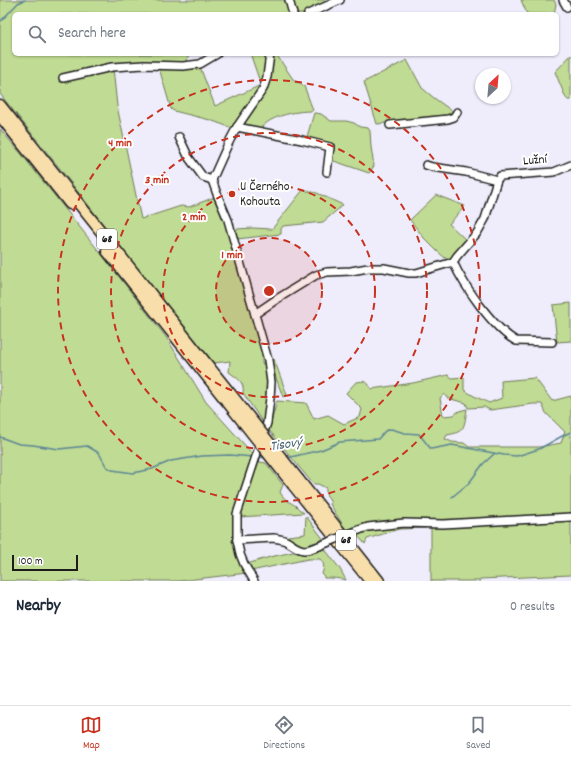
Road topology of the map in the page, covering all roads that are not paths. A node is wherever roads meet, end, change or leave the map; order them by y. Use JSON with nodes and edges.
{"nodes":[{"id":1,"x":289,"y":0,"type":"edge"},
{"id":2,"x":340,"y":0,"type":"edge"},
{"id":3,"x":564,"y":0,"type":"edge"},
{"id":4,"x":567,"y":7,"type":"dead end"},
{"id":5,"x":292,"y":12,"type":"edge"},
{"id":6,"x":313,"y":12,"type":"edge"},
{"id":7,"x":214,"y":56,"type":"edge"},
{"id":8,"x":270,"y":56,"type":"edge"},
{"id":9,"x":63,"y":78,"type":"dead end"},
{"id":10,"x":0,"y":105,"type":"edge"},
{"id":11,"x":457,"y":112,"type":"dead end"},
{"id":12,"x":0,"y":116,"type":"edge"},
{"id":13,"x":390,"y":125,"type":"dead end"},
{"id":14,"x":237,"y":128,"type":"junction"},
{"id":15,"x":179,"y":137,"type":"dead end"},
{"id":16,"x":426,"y":165,"type":"dead end"},
{"id":17,"x":571,"y":165,"type":"edge"},
{"id":18,"x":327,"y":172,"type":"dead end"},
{"id":19,"x":499,"y":178,"type":"junction"},
{"id":20,"x":212,"y":180,"type":"junction"},
{"id":21,"x":453,"y":262,"type":"junction"},
{"id":22,"x":255,"y":314,"type":"junction"},
{"id":23,"x":552,"y":342,"type":"dead end"},
{"id":24,"x":227,"y":396,"type":"junction"},
{"id":25,"x":296,"y":482,"type":"junction"},
{"id":26,"x":571,"y":517,"type":"edge"},
{"id":27,"x":238,"y":540,"type":"junction"},
{"id":28,"x":254,"y":581,"type":"edge"},
{"id":29,"x":370,"y":581,"type":"edge"},
{"id":30,"x":379,"y":581,"type":"edge"}],
"edges":[{"from":1,"to":5,"type":"street"},
{"from":2,"to":6,"type":"street"},
{"from":3,"to":4,"type":"street"},
{"from":7,"to":9,"type":"street"},
{"from":8,"to":14,"type":"street"},
{"from":10,"to":24,"type":"highway","number":"68"},
{"from":11,"to":13,"type":"street"},
{"from":12,"to":24,"type":"highway","number":"68"},
{"from":14,"to":18,"type":"street"},
{"from":14,"to":20,"type":"street"},
{"from":15,"to":20,"type":"street"},
{"from":16,"to":19,"type":"street","name":"Lužní"},
{"from":17,"to":19,"type":"street","name":"Lužní"},
{"from":19,"to":21,"type":"street"},
{"from":20,"to":22,"type":"street"},
{"from":21,"to":22,"type":"street"},
{"from":21,"to":23,"type":"street"},
{"from":22,"to":27,"type":"street"},
{"from":24,"to":25,"type":"highway","number":"68","bridge":true},
{"from":25,"to":29,"type":"highway","number":"68"},
{"from":25,"to":30,"type":"highway","number":"68"},
{"from":26,"to":27,"type":"street","bridge":true},
{"from":27,"to":28,"type":"street"}]}
